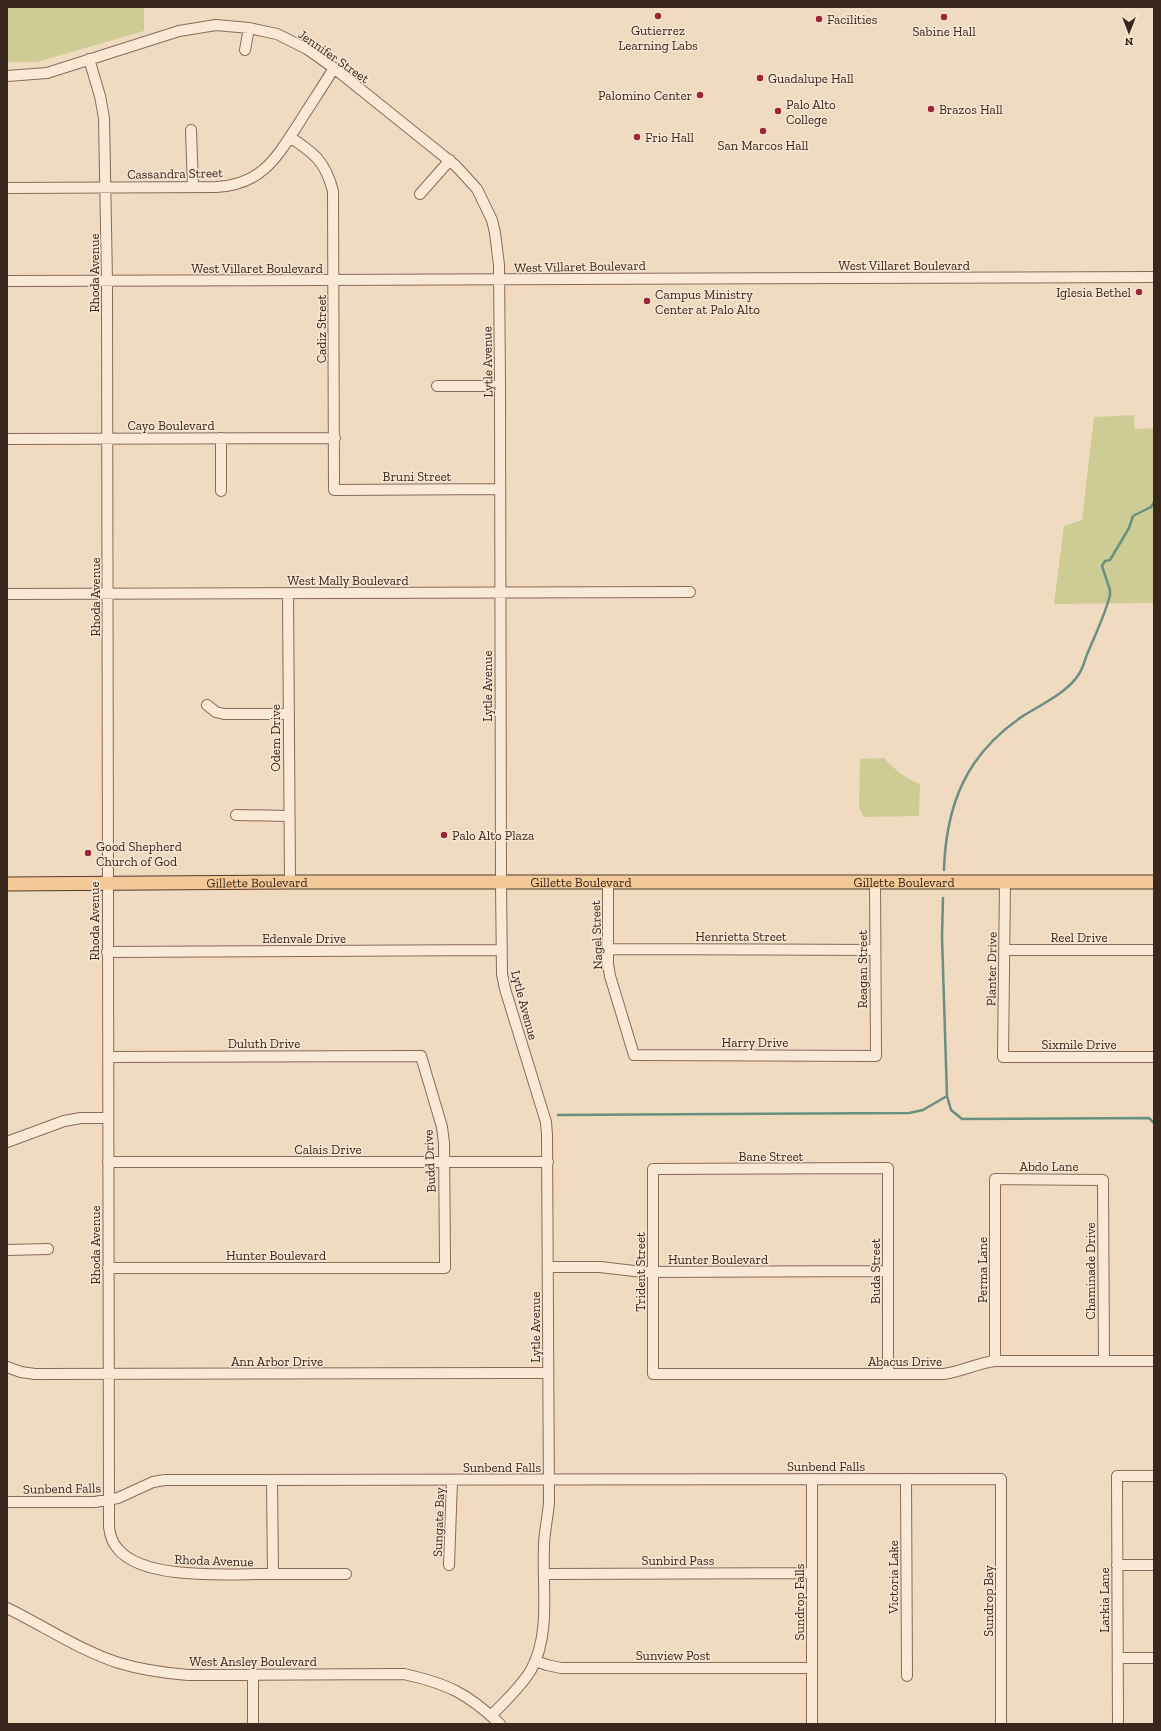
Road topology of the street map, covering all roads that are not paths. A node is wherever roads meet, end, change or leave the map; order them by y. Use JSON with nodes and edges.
{"nodes":[{"id":1,"x":249,"y":28,"type":"junction"},
{"id":2,"x":245,"y":50,"type":"dead end"},
{"id":3,"x":90,"y":59,"type":"junction"},
{"id":4,"x":334,"y":68,"type":"junction"},
{"id":5,"x":7,"y":76,"type":"edge"},
{"id":6,"x":191,"y":130,"type":"dead end"},
{"id":7,"x":290,"y":137,"type":"junction"},
{"id":8,"x":450,"y":160,"type":"junction"},
{"id":9,"x":106,"y":187,"type":"junction"},
{"id":10,"x":192,"y":187,"type":"junction"},
{"id":11,"x":7,"y":188,"type":"edge"},
{"id":12,"x":420,"y":194,"type":"dead end"},
{"id":13,"x":1154,"y":276,"type":"edge"},
{"id":14,"x":498,"y":280,"type":"junction"},
{"id":15,"x":7,"y":281,"type":"edge"},
{"id":16,"x":107,"y":281,"type":"junction"},
{"id":17,"x":334,"y":281,"type":"junction"},
{"id":18,"x":437,"y":386,"type":"dead end"},
{"id":19,"x":500,"y":386,"type":"junction"},
{"id":20,"x":7,"y":438,"type":"edge"},
{"id":21,"x":107,"y":438,"type":"junction"},
{"id":22,"x":221,"y":438,"type":"junction"},
{"id":23,"x":335,"y":438,"type":"junction"},
{"id":24,"x":500,"y":489,"type":"junction"},
{"id":25,"x":334,"y":490,"type":"joint"},
{"id":26,"x":221,"y":491,"type":"dead end"},
{"id":27,"x":690,"y":592,"type":"dead end"},
{"id":28,"x":288,"y":593,"type":"junction"},
{"id":29,"x":500,"y":593,"type":"junction"},
{"id":30,"x":7,"y":594,"type":"edge"},
{"id":31,"x":108,"y":594,"type":"junction"},
{"id":32,"x":207,"y":705,"type":"dead end"},
{"id":33,"x":289,"y":714,"type":"junction"},
{"id":34,"x":236,"y":815,"type":"dead end"},
{"id":35,"x":288,"y":816,"type":"junction"},
{"id":36,"x":875,"y":881,"type":"junction"},
{"id":37,"x":290,"y":882,"type":"junction"},
{"id":38,"x":608,"y":882,"type":"junction"},
{"id":39,"x":1005,"y":882,"type":"junction"},
{"id":40,"x":1154,"y":882,"type":"edge"},
{"id":41,"x":500,"y":883,"type":"junction"},
{"id":42,"x":7,"y":884,"type":"edge"},
{"id":43,"x":107,"y":884,"type":"junction"},
{"id":44,"x":607,"y":949,"type":"junction"},
{"id":45,"x":502,"y":950,"type":"junction"},
{"id":46,"x":875,"y":950,"type":"junction"},
{"id":47,"x":1005,"y":950,"type":"junction"},
{"id":48,"x":1154,"y":950,"type":"edge"},
{"id":49,"x":107,"y":952,"type":"junction"},
{"id":50,"x":634,"y":1055,"type":"joint"},
{"id":51,"x":421,"y":1056,"type":"joint"},
{"id":52,"x":876,"y":1056,"type":"joint"},
{"id":53,"x":108,"y":1057,"type":"junction"},
{"id":54,"x":1003,"y":1057,"type":"joint"},
{"id":55,"x":1154,"y":1057,"type":"edge"},
{"id":56,"x":107,"y":1118,"type":"junction"},
{"id":57,"x":7,"y":1142,"type":"edge"},
{"id":58,"x":108,"y":1162,"type":"junction"},
{"id":59,"x":444,"y":1162,"type":"junction"},
{"id":60,"x":548,"y":1162,"type":"junction"},
{"id":61,"x":888,"y":1168,"type":"joint"},
{"id":62,"x":653,"y":1169,"type":"joint"},
{"id":63,"x":996,"y":1179,"type":"joint"},
{"id":64,"x":1103,"y":1180,"type":"joint"},
{"id":65,"x":48,"y":1249,"type":"dead end"},
{"id":66,"x":7,"y":1250,"type":"edge"},
{"id":67,"x":548,"y":1267,"type":"junction"},
{"id":68,"x":108,"y":1268,"type":"junction"},
{"id":69,"x":444,"y":1268,"type":"joint"},
{"id":70,"x":888,"y":1271,"type":"junction"},
{"id":71,"x":653,"y":1272,"type":"junction"},
{"id":72,"x":995,"y":1361,"type":"junction"},
{"id":73,"x":1104,"y":1361,"type":"junction"},
{"id":74,"x":1154,"y":1361,"type":"edge"},
{"id":75,"x":7,"y":1367,"type":"edge"},
{"id":76,"x":548,"y":1373,"type":"junction"},
{"id":77,"x":108,"y":1374,"type":"junction"},
{"id":78,"x":654,"y":1374,"type":"joint"},
{"id":79,"x":888,"y":1374,"type":"junction"},
{"id":80,"x":1154,"y":1476,"type":"edge"},
{"id":81,"x":812,"y":1479,"type":"junction"},
{"id":82,"x":906,"y":1479,"type":"junction"},
{"id":83,"x":1001,"y":1479,"type":"joint"},
{"id":84,"x":272,"y":1480,"type":"junction"},
{"id":85,"x":452,"y":1480,"type":"junction"},
{"id":86,"x":549,"y":1480,"type":"junction"},
{"id":87,"x":108,"y":1500,"type":"junction"},
{"id":88,"x":7,"y":1502,"type":"edge"},
{"id":89,"x":449,"y":1565,"type":"dead end"},
{"id":90,"x":1117,"y":1565,"type":"junction"},
{"id":91,"x":1154,"y":1565,"type":"edge"},
{"id":92,"x":812,"y":1573,"type":"junction"},
{"id":93,"x":273,"y":1574,"type":"junction"},
{"id":94,"x":346,"y":1574,"type":"dead end"},
{"id":95,"x":544,"y":1574,"type":"junction"},
{"id":96,"x":7,"y":1608,"type":"edge"},
{"id":97,"x":1118,"y":1658,"type":"junction"},
{"id":98,"x":1154,"y":1658,"type":"edge"},
{"id":99,"x":535,"y":1661,"type":"junction"},
{"id":100,"x":812,"y":1668,"type":"junction"},
{"id":101,"x":253,"y":1674,"type":"junction"},
{"id":102,"x":907,"y":1676,"type":"dead end"},
{"id":103,"x":491,"y":1716,"type":"junction"},
{"id":104,"x":253,"y":1724,"type":"edge"},
{"id":105,"x":500,"y":1724,"type":"edge"},
{"id":106,"x":812,"y":1724,"type":"edge"},
{"id":107,"x":1001,"y":1724,"type":"edge"},
{"id":108,"x":1118,"y":1724,"type":"edge"}],
"edges":[{"from":1,"to":2,"type":"street"},
{"from":1,"to":3,"type":"street","name":"Jennifer Street"},
{"from":1,"to":4,"type":"street","name":"Jennifer Street"},
{"from":3,"to":5,"type":"street","name":"Jennifer Street"},
{"from":3,"to":9,"type":"street","name":"Rhoda Avenue"},
{"from":4,"to":7,"type":"street","name":"Cassandra Street"},
{"from":4,"to":8,"type":"street","name":"Jennifer Street"},
{"from":6,"to":10,"type":"street"},
{"from":7,"to":10,"type":"street","name":"Cassandra Street"},
{"from":7,"to":17,"type":"street","name":"Cadiz Street"},
{"from":8,"to":12,"type":"street"},
{"from":8,"to":14,"type":"street","name":"Jennifer Street"},
{"from":9,"to":10,"type":"street","name":"Cassandra Street"},
{"from":9,"to":11,"type":"street","name":"Cassandra Street"},
{"from":9,"to":16,"type":"street","name":"Rhoda Avenue"},
{"from":13,"to":14,"type":"street","name":"West Villaret Boulevard"},
{"from":14,"to":17,"type":"street","name":"West Villaret Boulevard"},
{"from":14,"to":19,"type":"street","name":"Lytle Avenue"},
{"from":15,"to":16,"type":"street","name":"West Villaret Boulevard"},
{"from":16,"to":17,"type":"street","name":"West Villaret Boulevard"},
{"from":16,"to":21,"type":"street","name":"Rhoda Avenue"},
{"from":17,"to":23,"type":"street","name":"Cadiz Street"},
{"from":18,"to":19,"type":"street"},
{"from":19,"to":24,"type":"street","name":"Lytle Avenue"},
{"from":20,"to":21,"type":"street","name":"Cayo Boulevard"},
{"from":21,"to":22,"type":"street","name":"Cayo Boulevard"},
{"from":21,"to":31,"type":"street","name":"Rhoda Avenue"},
{"from":22,"to":23,"type":"street","name":"Cayo Boulevard"},
{"from":22,"to":26,"type":"street"},
{"from":23,"to":25,"type":"street","name":"Cadiz Street"},
{"from":24,"to":25,"type":"street","name":"Bruni Street"},
{"from":24,"to":29,"type":"street","name":"Lytle Avenue"},
{"from":27,"to":29,"type":"street","name":"West Mally Boulevard"},
{"from":28,"to":29,"type":"street","name":"West Mally Boulevard"},
{"from":28,"to":31,"type":"street","name":"West Mally Boulevard"},
{"from":28,"to":33,"type":"street","name":"Odem Drive"},
{"from":29,"to":41,"type":"street","name":"Lytle Avenue"},
{"from":30,"to":31,"type":"street","name":"West Mally Boulevard"},
{"from":31,"to":43,"type":"street","name":"Rhoda Avenue"},
{"from":32,"to":33,"type":"street"},
{"from":33,"to":35,"type":"street","name":"Odem Drive"},
{"from":34,"to":35,"type":"street"},
{"from":35,"to":37,"type":"street","name":"Odem Drive"},
{"from":36,"to":38,"type":"main road","name":"Gillette Boulevard"},
{"from":36,"to":39,"type":"main road","name":"Gillette Boulevard"},
{"from":36,"to":46,"type":"street","name":"Reagan Street"},
{"from":37,"to":41,"type":"main road","name":"Gillette Boulevard"},
{"from":37,"to":43,"type":"main road","name":"Gillette Boulevard"},
{"from":38,"to":41,"type":"main road","name":"Gillette Boulevard"},
{"from":38,"to":44,"type":"street","name":"Nagel Street"},
{"from":39,"to":40,"type":"main road","name":"Gillette Boulevard"},
{"from":39,"to":47,"type":"street","name":"Planter Drive"},
{"from":41,"to":45,"type":"street","name":"Lytle Avenue"},
{"from":42,"to":43,"type":"main road","name":"Gillette Boulevard"},
{"from":43,"to":49,"type":"street","name":"Rhoda Avenue"},
{"from":44,"to":46,"type":"street","name":"Henrietta Street"},
{"from":44,"to":50,"type":"street","name":"Nagel Street"},
{"from":45,"to":49,"type":"street","name":"Edenvale Drive"},
{"from":45,"to":60,"type":"street","name":"Lytle Avenue"},
{"from":46,"to":52,"type":"street","name":"Reagan Street"},
{"from":47,"to":48,"type":"street","name":"Reel Drive"},
{"from":47,"to":54,"type":"street","name":"Planter Drive"},
{"from":49,"to":53,"type":"street","name":"Rhoda Avenue"},
{"from":50,"to":52,"type":"street","name":"Harry Drive"},
{"from":51,"to":53,"type":"street","name":"Duluth Drive"},
{"from":51,"to":59,"type":"street","name":"Budd Drive"},
{"from":53,"to":56,"type":"street","name":"Rhoda Avenue"},
{"from":54,"to":55,"type":"street","name":"Sixmile Drive"},
{"from":56,"to":57,"type":"street"},
{"from":56,"to":58,"type":"street","name":"Rhoda Avenue"},
{"from":58,"to":59,"type":"street","name":"Calais Drive"},
{"from":58,"to":68,"type":"street","name":"Rhoda Avenue"},
{"from":59,"to":60,"type":"street","name":"Calais Drive"},
{"from":59,"to":69,"type":"street","name":"Budd Drive"},
{"from":60,"to":67,"type":"street","name":"Lytle Avenue"},
{"from":61,"to":62,"type":"street","name":"Bane Street"},
{"from":61,"to":70,"type":"street","name":"Buda Street"},
{"from":62,"to":71,"type":"street","name":"Trident Street"},
{"from":63,"to":64,"type":"street","name":"Abdo Lane"},
{"from":63,"to":72,"type":"street","name":"Perma Lane"},
{"from":64,"to":73,"type":"street","name":"Chaminade Drive"},
{"from":65,"to":66,"type":"street"},
{"from":67,"to":71,"type":"street","name":"Hunter Boulevard"},
{"from":67,"to":76,"type":"street","name":"Lytle Avenue"},
{"from":68,"to":69,"type":"street","name":"Hunter Boulevard"},
{"from":68,"to":77,"type":"street","name":"Rhoda Avenue"},
{"from":70,"to":71,"type":"street","name":"Hunter Boulevard"},
{"from":70,"to":79,"type":"street","name":"Buda Street"},
{"from":71,"to":78,"type":"street","name":"Trident Street"},
{"from":72,"to":73,"type":"street","name":"Abacus Drive"},
{"from":72,"to":79,"type":"street","name":"Abacus Drive"},
{"from":73,"to":74,"type":"street","name":"Abacus Drive"},
{"from":75,"to":77,"type":"street","name":"Ann Arbor Drive"},
{"from":76,"to":77,"type":"street","name":"Ann Arbor Drive"},
{"from":76,"to":86,"type":"street","name":"Lytle Avenue"},
{"from":77,"to":87,"type":"street","name":"Rhoda Avenue"},
{"from":78,"to":79,"type":"street","name":"Abacus Drive"},
{"from":80,"to":90,"type":"street","name":"Larkia Lane"},
{"from":81,"to":82,"type":"street","name":"Sunbend Falls"},
{"from":81,"to":86,"type":"street","name":"Sunbend Falls"},
{"from":81,"to":92,"type":"street","name":"Sundrop Falls"},
{"from":82,"to":83,"type":"street","name":"Sunbend Falls"},
{"from":82,"to":102,"type":"street","name":"Victoria Lake"},
{"from":83,"to":107,"type":"street","name":"Sundrop Bay"},
{"from":84,"to":85,"type":"street","name":"Sunbend Falls"},
{"from":84,"to":87,"type":"street","name":"Sunbend Falls"},
{"from":84,"to":93,"type":"street"},
{"from":85,"to":86,"type":"street","name":"Sunbend Falls"},
{"from":85,"to":89,"type":"street","name":"Sungate Bay"},
{"from":86,"to":95,"type":"street","name":"Lytle Avenue"},
{"from":87,"to":88,"type":"street","name":"Sunbend Falls"},
{"from":87,"to":93,"type":"street","name":"Rhoda Avenue"},
{"from":90,"to":91,"type":"street"},
{"from":90,"to":97,"type":"street","name":"Larkia Lane"},
{"from":92,"to":95,"type":"street","name":"Sunbird Pass"},
{"from":92,"to":100,"type":"street","name":"Sundrop Falls"},
{"from":93,"to":94,"type":"street","name":"Rhoda Avenue"},
{"from":95,"to":99,"type":"street","name":"Lytle Avenue"},
{"from":96,"to":101,"type":"street","name":"West Ansley Boulevard"},
{"from":97,"to":98,"type":"street"},
{"from":97,"to":108,"type":"street","name":"Larkia Lane"},
{"from":99,"to":100,"type":"street","name":"Sunview Post"},
{"from":99,"to":103,"type":"street","name":"Lytle Avenue"},
{"from":100,"to":106,"type":"street","name":"Sundrop Falls"},
{"from":101,"to":103,"type":"street","name":"West Ansley Boulevard"},
{"from":101,"to":104,"type":"street"},
{"from":103,"to":105,"type":"street","name":"West Ansley Boulevard"}]}
